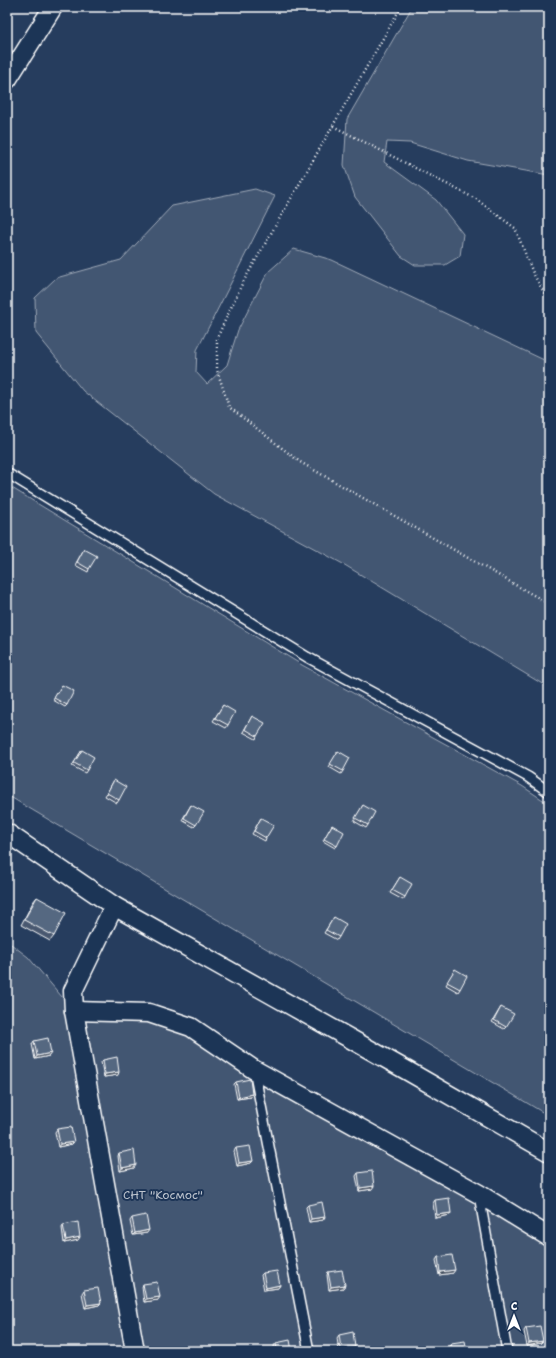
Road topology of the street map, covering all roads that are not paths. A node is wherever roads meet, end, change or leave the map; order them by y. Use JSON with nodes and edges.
{"nodes":[{"id":1,"x":53,"y":7,"type":"edge"},
{"id":2,"x":7,"y":80,"type":"edge"},
{"id":3,"x":7,"y":473,"type":"edge"},
{"id":4,"x":549,"y":792,"type":"edge"},
{"id":5,"x":7,"y":833,"type":"edge"},
{"id":6,"x":114,"y":906,"type":"junction"},
{"id":7,"x":74,"y":1012,"type":"junction"},
{"id":8,"x":253,"y":1069,"type":"junction"},
{"id":9,"x":549,"y":1152,"type":"edge"},
{"id":10,"x":479,"y":1194,"type":"junction"},
{"id":11,"x":549,"y":1237,"type":"edge"},
{"id":12,"x":135,"y":1351,"type":"edge"},
{"id":13,"x":309,"y":1351,"type":"edge"},
{"id":14,"x":507,"y":1351,"type":"edge"}],
"edges":[{"from":1,"to":2,"type":"street"},
{"from":3,"to":4,"type":"lane"},
{"from":5,"to":6,"type":"street"},
{"from":6,"to":7,"type":"street"},
{"from":6,"to":9,"type":"street"},
{"from":7,"to":8,"type":"street"},
{"from":7,"to":12,"type":"street"},
{"from":8,"to":10,"type":"street"},
{"from":8,"to":13,"type":"lane"},
{"from":10,"to":11,"type":"street"},
{"from":10,"to":14,"type":"lane"}]}
